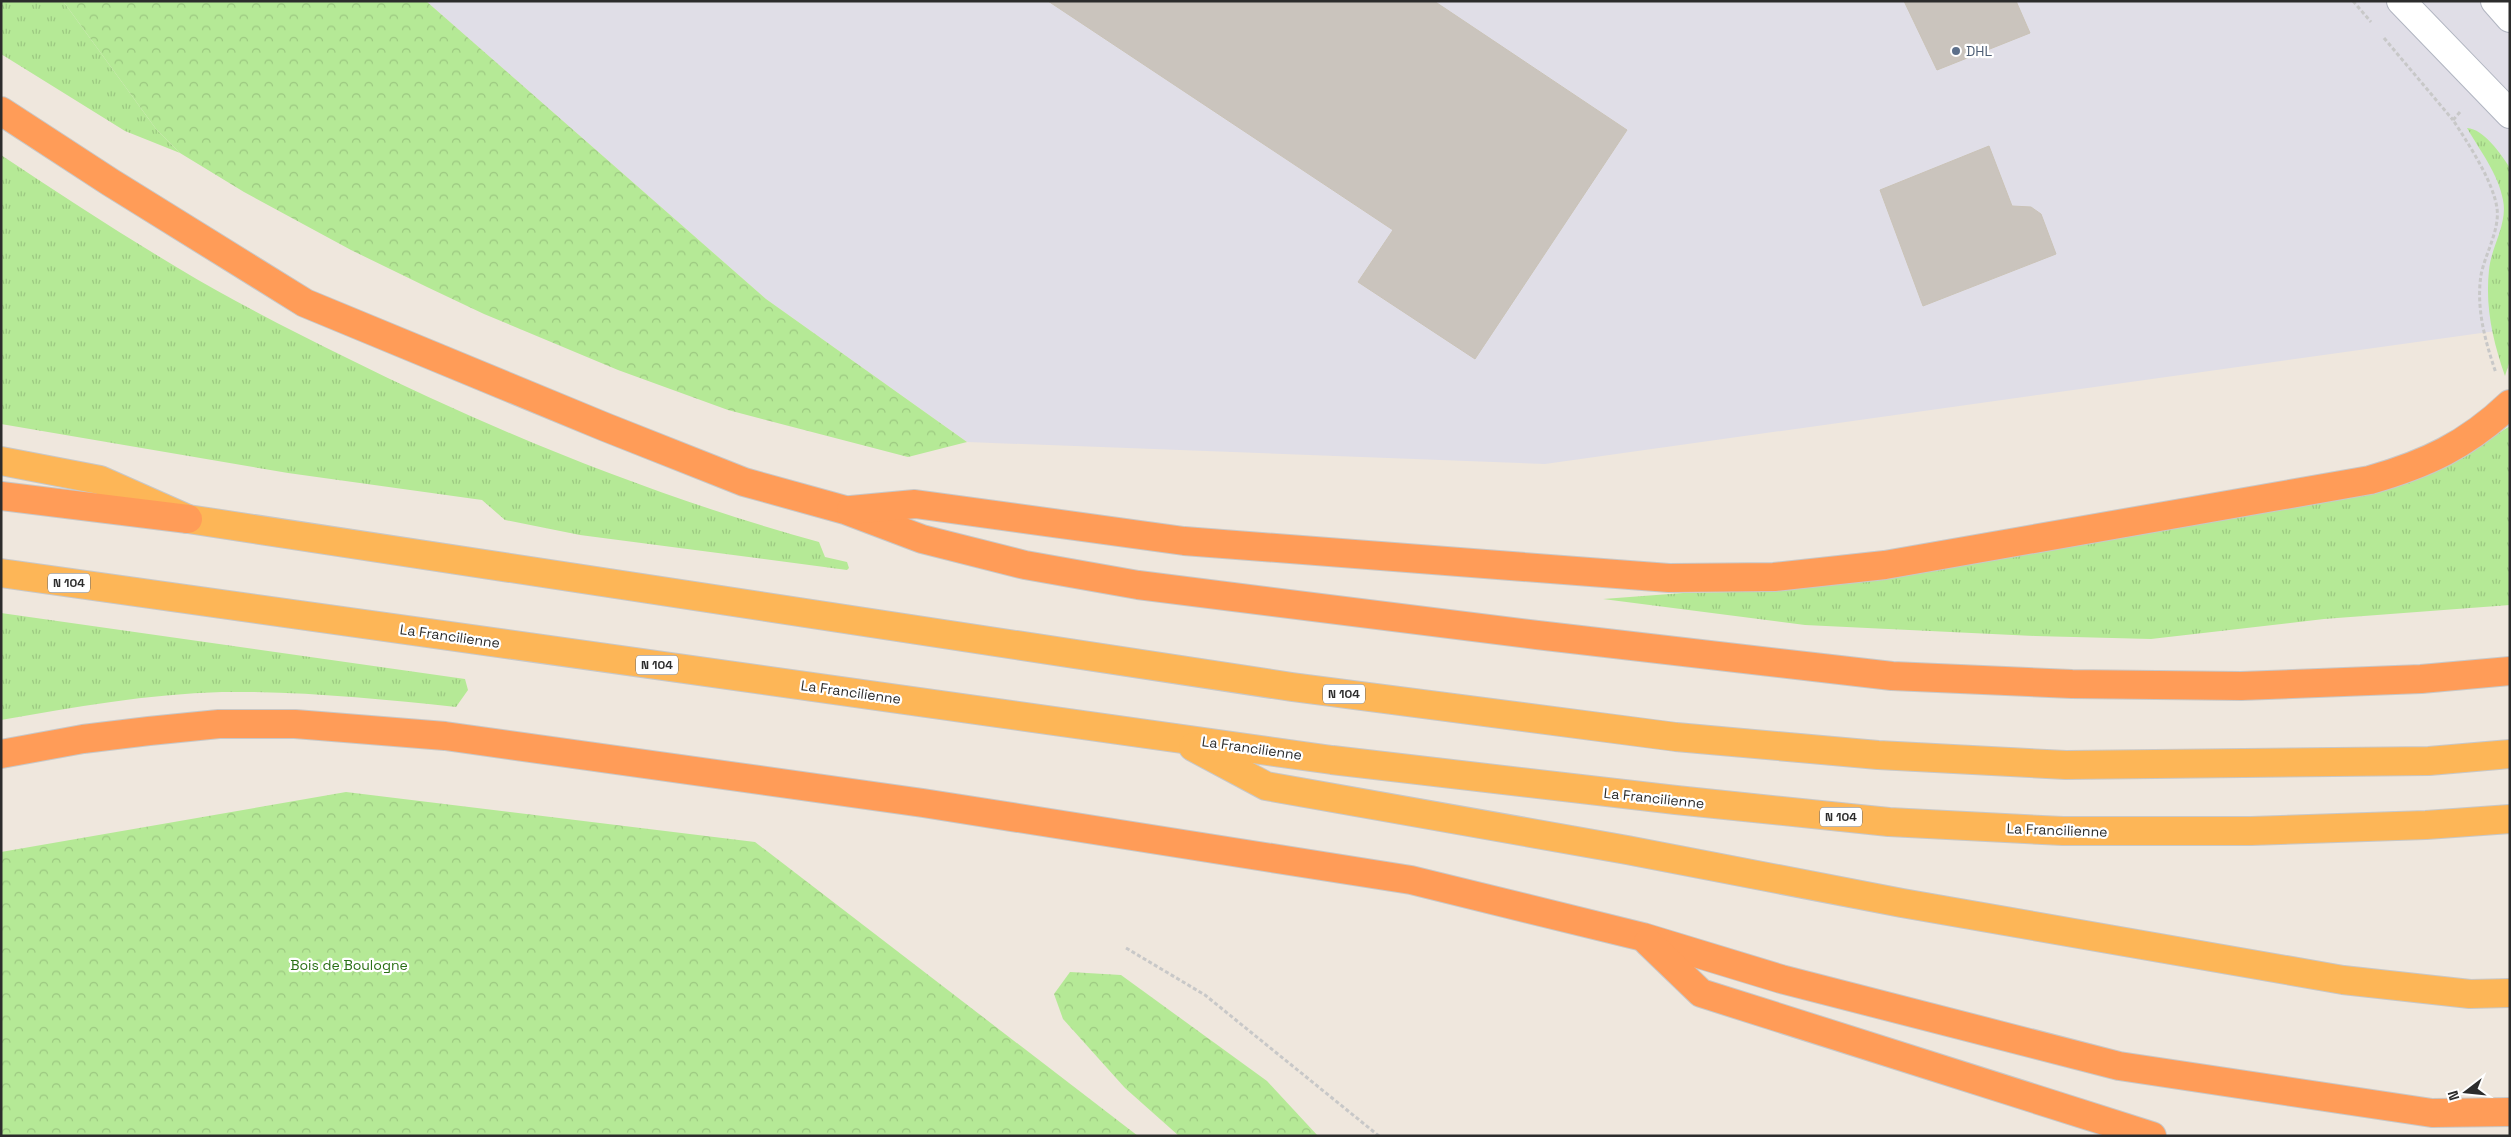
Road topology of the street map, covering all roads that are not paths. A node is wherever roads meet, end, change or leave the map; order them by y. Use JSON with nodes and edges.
{"nodes":[{"id":1,"x":2401,"y":1,"type":"edge"},
{"id":2,"x":2495,"y":1,"type":"edge"},
{"id":3,"x":2510,"y":18,"type":"edge"},
{"id":4,"x":1,"y":111,"type":"edge"},
{"id":5,"x":2510,"y":114,"type":"edge"},
{"id":6,"x":2510,"y":404,"type":"edge"},
{"id":7,"x":1,"y":461,"type":"edge"},
{"id":8,"x":1,"y":496,"type":"edge"},
{"id":9,"x":845,"y":510,"type":"junction"},
{"id":10,"x":188,"y":519,"type":"junction"},
{"id":11,"x":1,"y":573,"type":"edge"},
{"id":12,"x":2510,"y":670,"type":"edge"},
{"id":13,"x":1176,"y":738,"type":"junction"},
{"id":14,"x":1,"y":754,"type":"edge"},
{"id":15,"x":2510,"y":754,"type":"edge"},
{"id":16,"x":2510,"y":819,"type":"edge"},
{"id":17,"x":1643,"y":937,"type":"junction"},
{"id":18,"x":2510,"y":992,"type":"edge"},
{"id":19,"x":2510,"y":1112,"type":"edge"},
{"id":20,"x":2152,"y":1136,"type":"edge"}],
"edges":[{"from":1,"to":5,"type":"main road"},
{"from":2,"to":3,"type":"main road"},
{"from":4,"to":9,"type":"highway"},
{"from":6,"to":9,"type":"highway"},
{"from":7,"to":10,"type":"highway"},
{"from":8,"to":10,"type":"highway"},
{"from":9,"to":12,"type":"highway"},
{"from":10,"to":15,"type":"highway","number":"N 104"},
{"from":11,"to":13,"type":"highway","name":"La Francilienne","number":"N 104"},
{"from":13,"to":16,"type":"highway","name":"La Francilienne","number":"N 104"},
{"from":13,"to":18,"type":"highway"},
{"from":14,"to":17,"type":"highway"},
{"from":17,"to":19,"type":"highway"},
{"from":17,"to":20,"type":"highway"}]}
